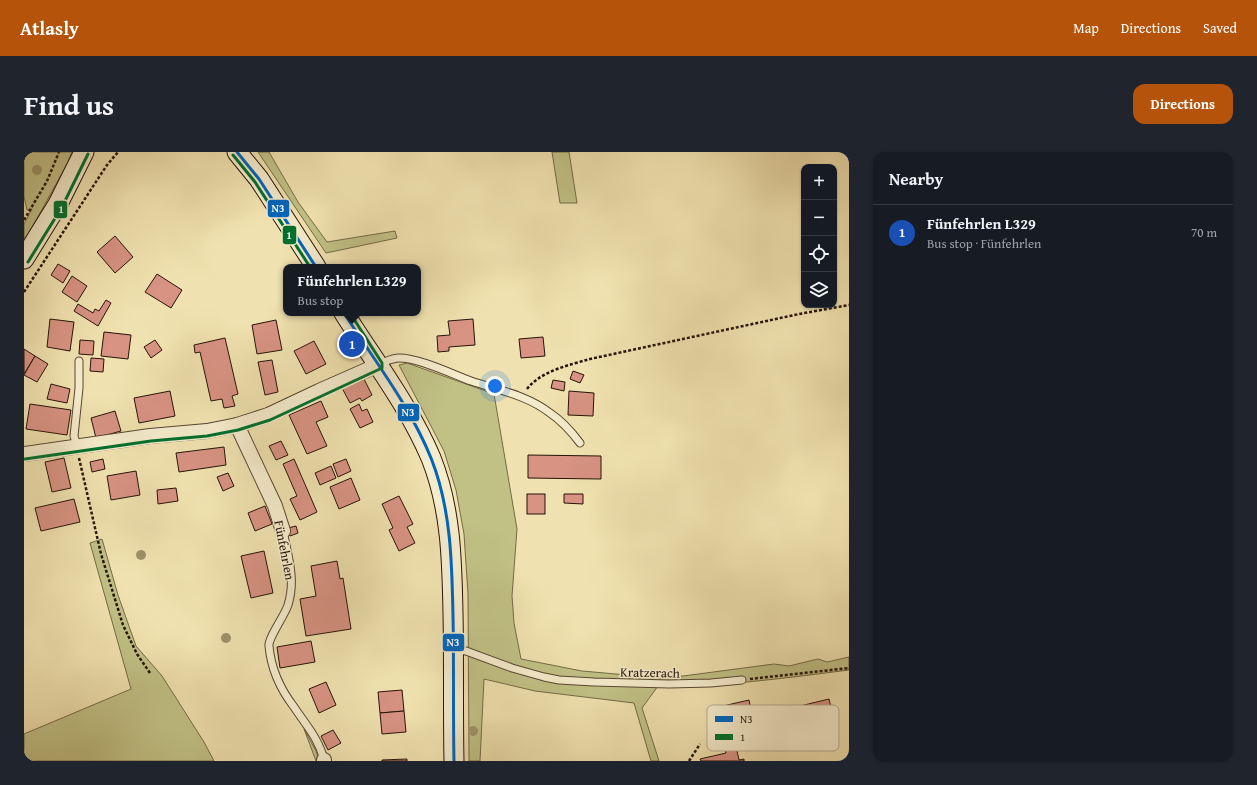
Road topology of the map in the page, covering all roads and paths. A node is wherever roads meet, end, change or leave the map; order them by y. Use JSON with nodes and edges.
{"nodes":[{"id":1,"x":59,"y":152,"type":"edge"},
{"id":2,"x":84,"y":152,"type":"edge"},
{"id":3,"x":118,"y":152,"type":"edge"},
{"id":4,"x":237,"y":152,"type":"edge"},
{"id":5,"x":24,"y":220,"type":"edge"},
{"id":6,"x":24,"y":259,"type":"edge"},
{"id":7,"x":314,"y":264,"type":"edge"},
{"id":8,"x":24,"y":292,"type":"edge"},
{"id":9,"x":849,"y":305,"type":"edge"},
{"id":10,"x":346,"y":316,"type":"edge"},
{"id":11,"x":79,"y":361,"type":"dead end"},
{"id":12,"x":378,"y":365,"type":"junction"},
{"id":13,"x":522,"y":397,"type":"junction"},
{"id":14,"x":237,"y":426,"type":"junction"},
{"id":15,"x":580,"y":443,"type":"dead end"},
{"id":16,"x":77,"y":446,"type":"junction"},
{"id":17,"x":24,"y":454,"type":"edge"},
{"id":18,"x":282,"y":531,"type":"joint"},
{"id":19,"x":454,"y":650,"type":"junction"},
{"id":20,"x":849,"y":668,"type":"edge"},
{"id":21,"x":150,"y":673,"type":"dead end"},
{"id":22,"x":742,"y":680,"type":"joint"},
{"id":23,"x":700,"y":744,"type":"dead end"},
{"id":24,"x":324,"y":760,"type":"edge"},
{"id":25,"x":454,"y":761,"type":"edge"},
{"id":26,"x":689,"y":761,"type":"edge"}],
"edges":[{"from":1,"to":5,"type":"path"},
{"from":2,"to":6,"type":"main road"},
{"from":3,"to":8,"type":"path"},
{"from":4,"to":7,"type":"main road"},
{"from":9,"to":13,"type":"path"},
{"from":10,"to":12,"type":"main road"},
{"from":11,"to":16,"type":"lane"},
{"from":12,"to":13,"type":"lane"},
{"from":12,"to":14,"type":"street"},
{"from":12,"to":19,"type":"main road"},
{"from":13,"to":15,"type":"lane"},
{"from":14,"to":16,"type":"street"},
{"from":14,"to":18,"type":"street","name":"Fünfehrlen"},
{"from":16,"to":17,"type":"street"},
{"from":16,"to":21,"type":"path"},
{"from":18,"to":24,"type":"lane","name":"Fünfehrlen"},
{"from":19,"to":22,"type":"lane","name":"Kratzerach"},
{"from":19,"to":25,"type":"main road"},
{"from":20,"to":22,"type":"path"},
{"from":23,"to":26,"type":"path"}]}
